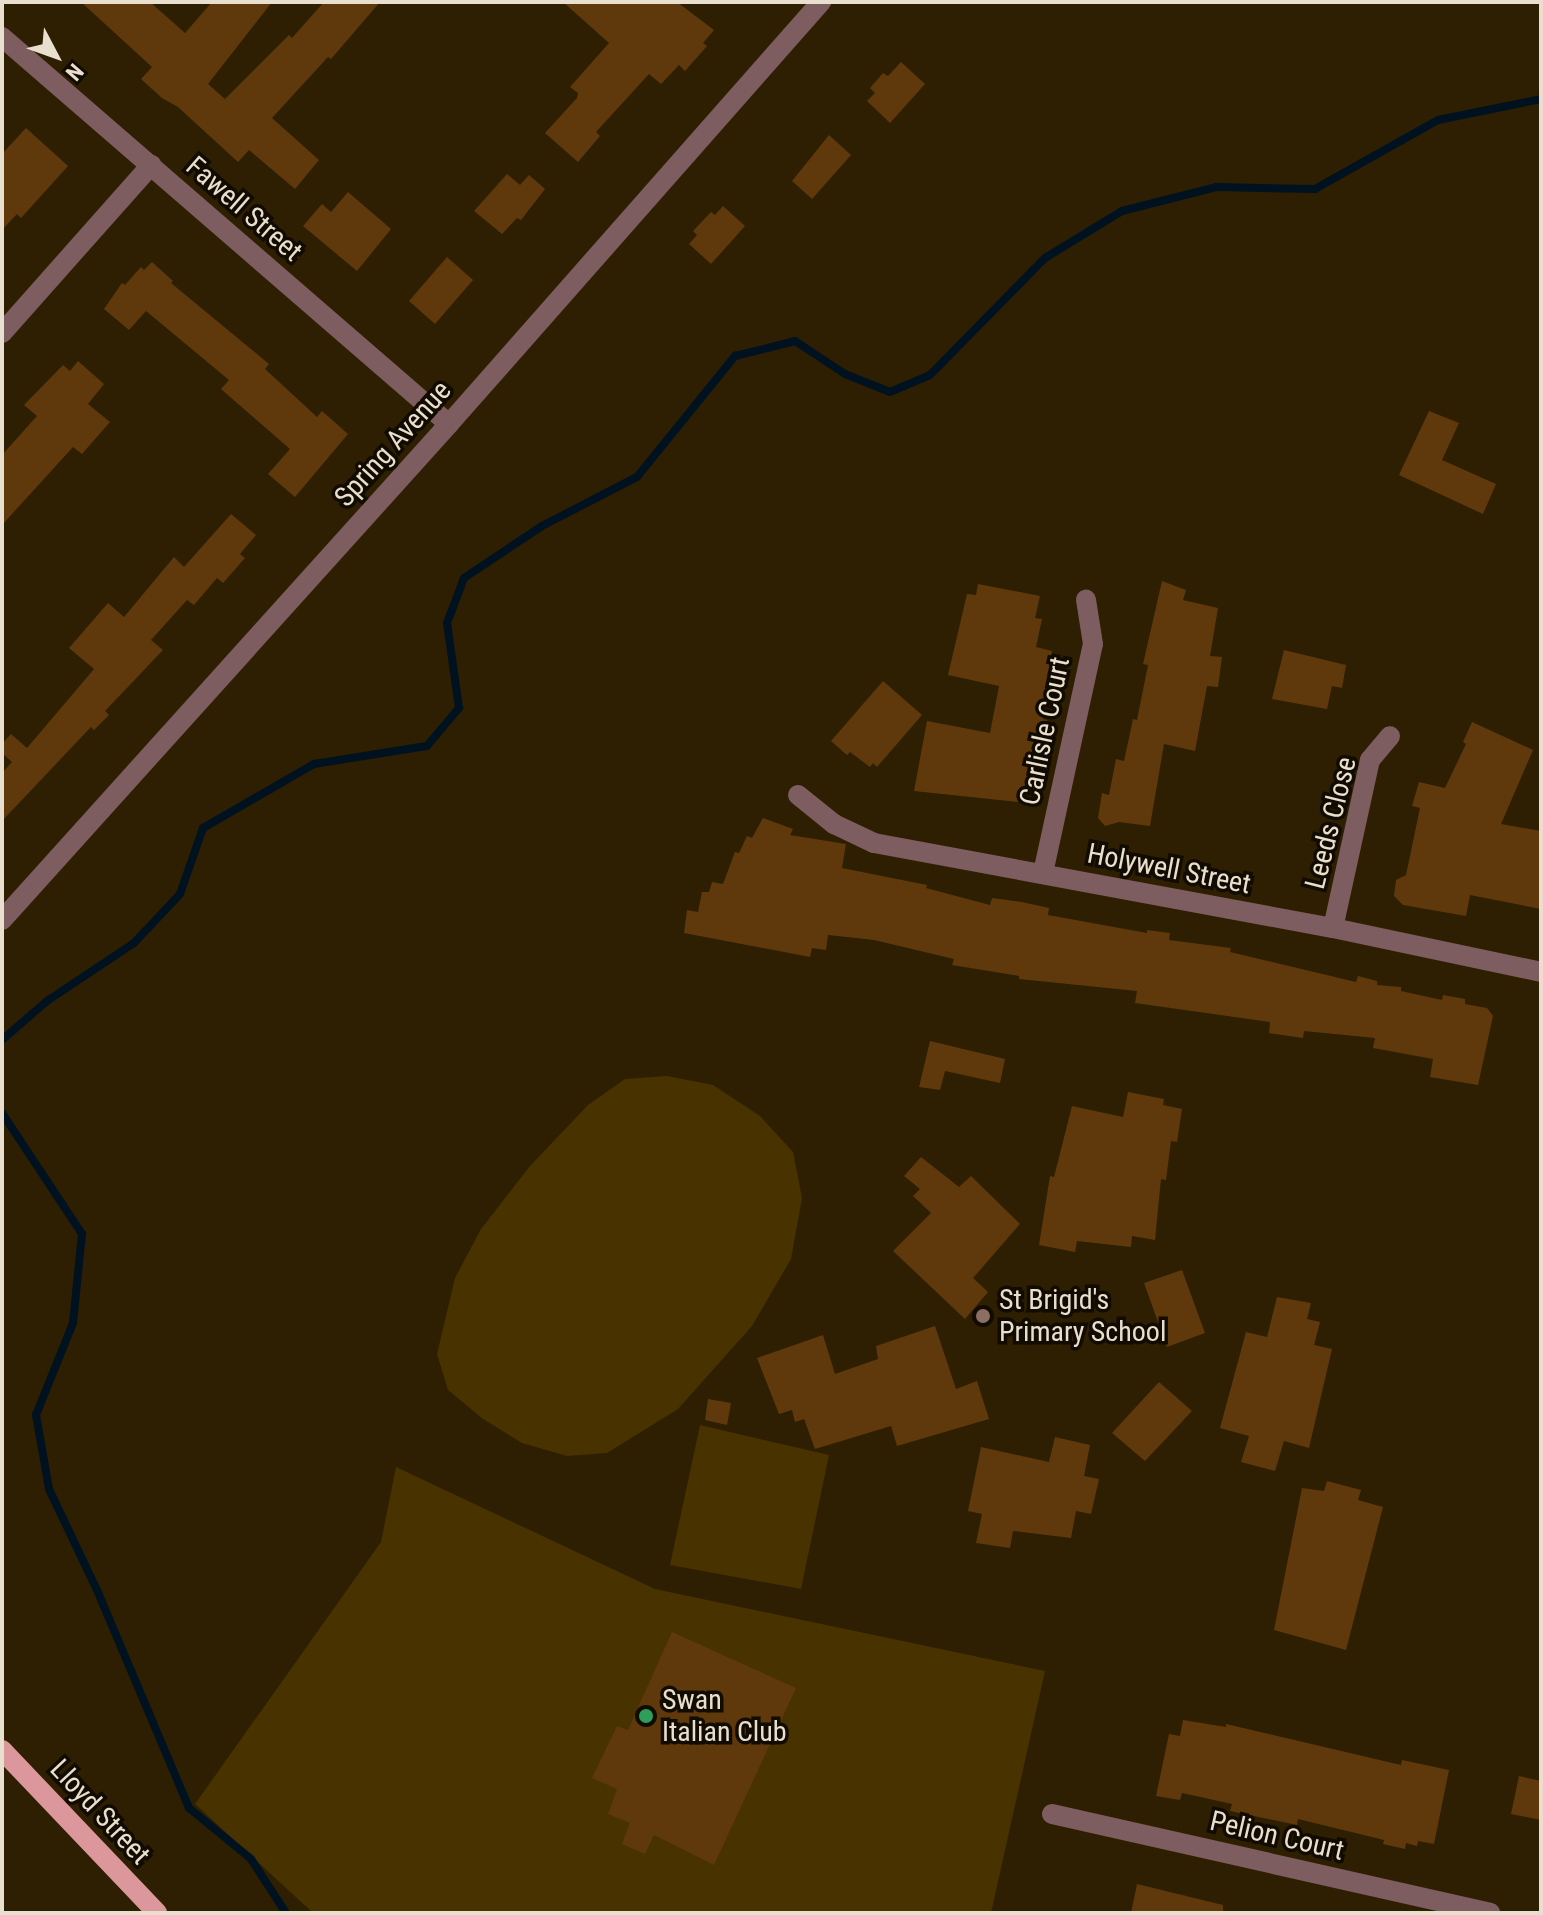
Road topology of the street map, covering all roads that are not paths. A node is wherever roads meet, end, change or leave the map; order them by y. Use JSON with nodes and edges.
{"nodes":[{"id":1,"x":821,"y":2,"type":"edge"},
{"id":2,"x":2,"y":37,"type":"edge"},
{"id":3,"x":151,"y":165,"type":"junction"},
{"id":4,"x":2,"y":333,"type":"edge"},
{"id":5,"x":449,"y":424,"type":"junction"},
{"id":6,"x":1086,"y":600,"type":"dead end"},
{"id":7,"x":1390,"y":736,"type":"dead end"},
{"id":8,"x":798,"y":795,"type":"dead end"},
{"id":9,"x":1043,"y":873,"type":"junction"},
{"id":10,"x":2,"y":920,"type":"edge"},
{"id":11,"x":1333,"y":928,"type":"junction"},
{"id":12,"x":1541,"y":972,"type":"edge"},
{"id":13,"x":2,"y":1750,"type":"edge"},
{"id":14,"x":1052,"y":1814,"type":"dead end"},
{"id":15,"x":157,"y":1913,"type":"edge"},
{"id":16,"x":1490,"y":1913,"type":"edge"}],
"edges":[{"from":1,"to":5,"type":"street","name":"Spring Avenue"},
{"from":2,"to":3,"type":"street","name":"Fawell Street"},
{"from":3,"to":4,"type":"street"},
{"from":3,"to":5,"type":"street","name":"Fawell Street"},
{"from":5,"to":10,"type":"street","name":"Spring Avenue"},
{"from":6,"to":9,"type":"street","name":"Carlisle Court"},
{"from":7,"to":11,"type":"street","name":"Leeds Close"},
{"from":8,"to":9,"type":"street","name":"Holywell Street"},
{"from":9,"to":11,"type":"street","name":"Holywell Street"},
{"from":11,"to":12,"type":"street","name":"Holywell Street"},
{"from":13,"to":15,"type":"main road","name":"Lloyd Street"},
{"from":14,"to":16,"type":"street","name":"Pelion Court"}]}
